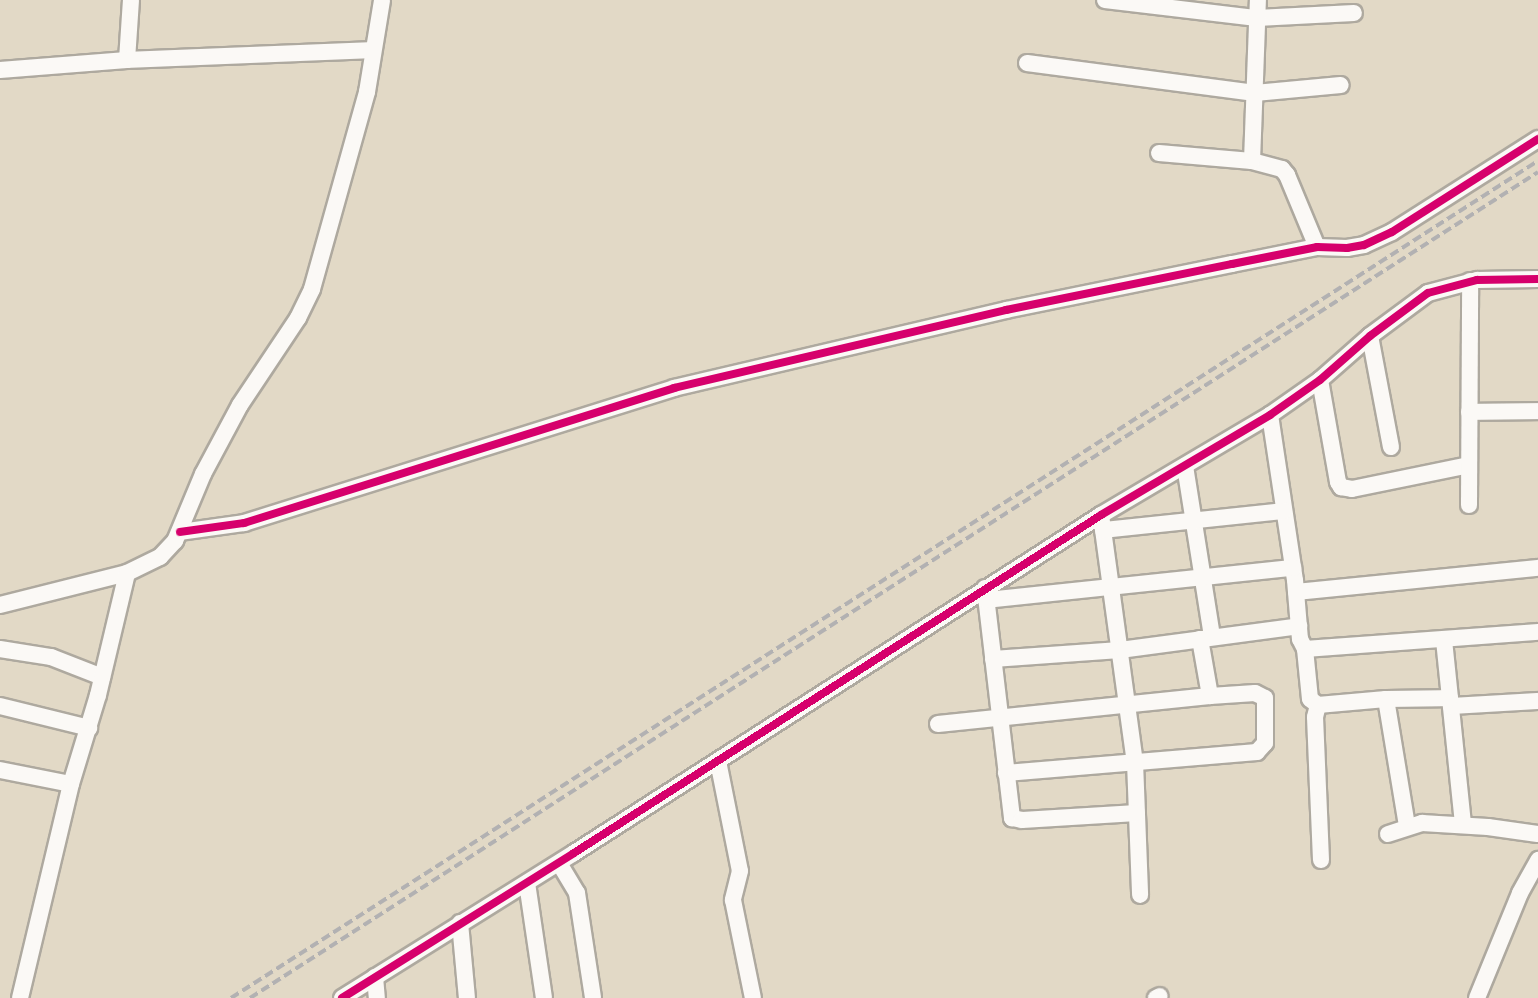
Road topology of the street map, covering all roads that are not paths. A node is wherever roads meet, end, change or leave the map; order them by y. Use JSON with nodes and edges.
{"nodes":[{"id":1,"x":131,"y":0,"type":"edge"},
{"id":2,"x":382,"y":0,"type":"edge"},
{"id":3,"x":1105,"y":0,"type":"edge"},
{"id":4,"x":1258,"y":0,"type":"edge"},
{"id":5,"x":1354,"y":13,"type":"dead end"},
{"id":6,"x":1257,"y":18,"type":"junction"},
{"id":7,"x":373,"y":50,"type":"junction"},
{"id":8,"x":127,"y":60,"type":"junction"},
{"id":9,"x":1027,"y":63,"type":"dead end"},
{"id":10,"x":0,"y":70,"type":"edge"},
{"id":11,"x":1341,"y":85,"type":"dead end"},
{"id":12,"x":1255,"y":93,"type":"junction"},
{"id":13,"x":1538,"y":139,"type":"edge"},
{"id":14,"x":1159,"y":153,"type":"dead end"},
{"id":15,"x":1252,"y":161,"type":"junction"},
{"id":16,"x":1317,"y":247,"type":"junction"},
{"id":17,"x":1538,"y":279,"type":"edge"},
{"id":18,"x":1470,"y":281,"type":"junction"},
{"id":19,"x":1370,"y":336,"type":"junction"},
{"id":20,"x":1320,"y":380,"type":"junction"},
{"id":21,"x":1538,"y":411,"type":"edge"},
{"id":22,"x":1469,"y":412,"type":"junction"},
{"id":23,"x":1269,"y":415,"type":"junction"},
{"id":24,"x":1391,"y":447,"type":"dead end"},
{"id":25,"x":1469,"y":465,"type":"junction"},
{"id":26,"x":1185,"y":466,"type":"junction"},
{"id":27,"x":1469,"y":505,"type":"dead end"},
{"id":28,"x":1284,"y":511,"type":"junction"},
{"id":29,"x":1194,"y":520,"type":"junction"},
{"id":30,"x":1102,"y":523,"type":"junction"},
{"id":31,"x":180,"y":532,"type":"junction"},
{"id":32,"x":1293,"y":568,"type":"junction"},
{"id":33,"x":1538,"y":568,"type":"edge"},
{"id":34,"x":127,"y":573,"type":"junction"},
{"id":35,"x":1202,"y":577,"type":"junction"},
{"id":36,"x":1111,"y":586,"type":"junction"},
{"id":37,"x":1296,"y":592,"type":"junction"},
{"id":38,"x":986,"y":594,"type":"junction"},
{"id":39,"x":0,"y":605,"type":"edge"},
{"id":40,"x":1299,"y":626,"type":"junction"},
{"id":41,"x":1538,"y":632,"type":"edge"},
{"id":42,"x":1206,"y":638,"type":"junction"},
{"id":43,"x":1444,"y":640,"type":"junction"},
{"id":44,"x":0,"y":649,"type":"edge"},
{"id":45,"x":1305,"y":649,"type":"junction"},
{"id":46,"x":1120,"y":650,"type":"junction"},
{"id":47,"x":993,"y":659,"type":"junction"},
{"id":48,"x":102,"y":677,"type":"junction"},
{"id":49,"x":1210,"y":696,"type":"junction"},
{"id":50,"x":1386,"y":699,"type":"junction"},
{"id":51,"x":1538,"y":701,"type":"edge"},
{"id":52,"x":1451,"y":702,"type":"junction"},
{"id":53,"x":1127,"y":704,"type":"junction"},
{"id":54,"x":1318,"y":705,"type":"junction"},
{"id":55,"x":0,"y":706,"type":"edge"},
{"id":56,"x":1000,"y":718,"type":"junction"},
{"id":57,"x":938,"y":724,"type":"dead end"},
{"id":58,"x":89,"y":728,"type":"junction"},
{"id":59,"x":718,"y":761,"type":"junction"},
{"id":60,"x":1135,"y":762,"type":"junction"},
{"id":61,"x":0,"y":770,"type":"edge"},
{"id":62,"x":1006,"y":773,"type":"junction"},
{"id":63,"x":71,"y":784,"type":"junction"},
{"id":64,"x":1137,"y":813,"type":"junction"},
{"id":65,"x":1463,"y":825,"type":"junction"},
{"id":66,"x":1407,"y":826,"type":"junction"},
{"id":67,"x":1388,"y":834,"type":"dead end"},
{"id":68,"x":1538,"y":834,"type":"edge"},
{"id":69,"x":1321,"y":860,"type":"dead end"},
{"id":70,"x":1538,"y":860,"type":"edge"},
{"id":71,"x":559,"y":863,"type":"junction"},
{"id":72,"x":527,"y":883,"type":"junction"},
{"id":73,"x":1140,"y":895,"type":"dead end"},
{"id":74,"x":460,"y":923,"type":"junction"},
{"id":75,"x":375,"y":977,"type":"junction"},
{"id":76,"x":20,"y":998,"type":"edge"},
{"id":77,"x":342,"y":998,"type":"edge"},
{"id":78,"x":377,"y":998,"type":"edge"},
{"id":79,"x":467,"y":998,"type":"edge"},
{"id":80,"x":544,"y":998,"type":"edge"},
{"id":81,"x":593,"y":998,"type":"edge"},
{"id":82,"x":753,"y":998,"type":"edge"},
{"id":83,"x":1477,"y":998,"type":"edge"}],
"edges":[{"from":1,"to":8,"type":"street"},
{"from":2,"to":7,"type":"street"},
{"from":3,"to":6,"type":"street"},
{"from":4,"to":6,"type":"street"},
{"from":5,"to":6,"type":"street"},
{"from":6,"to":12,"type":"street"},
{"from":7,"to":8,"type":"street"},
{"from":7,"to":31,"type":"street"},
{"from":8,"to":10,"type":"street"},
{"from":9,"to":12,"type":"street"},
{"from":11,"to":12,"type":"street"},
{"from":12,"to":15,"type":"street"},
{"from":13,"to":16,"type":"street"},
{"from":14,"to":15,"type":"street"},
{"from":15,"to":16,"type":"street"},
{"from":16,"to":31,"type":"street"},
{"from":17,"to":18,"type":"street"},
{"from":18,"to":19,"type":"street"},
{"from":18,"to":22,"type":"street"},
{"from":19,"to":20,"type":"street"},
{"from":19,"to":24,"type":"street"},
{"from":20,"to":23,"type":"street"},
{"from":20,"to":25,"type":"street"},
{"from":21,"to":22,"type":"street"},
{"from":22,"to":25,"type":"street"},
{"from":23,"to":26,"type":"street"},
{"from":23,"to":28,"type":"street"},
{"from":25,"to":27,"type":"street"},
{"from":26,"to":29,"type":"street"},
{"from":26,"to":30,"type":"street"},
{"from":28,"to":29,"type":"street"},
{"from":28,"to":32,"type":"street"},
{"from":29,"to":30,"type":"street"},
{"from":29,"to":35,"type":"street"},
{"from":30,"to":36,"type":"street"},
{"from":30,"to":38,"type":"street"},
{"from":31,"to":34,"type":"street"},
{"from":32,"to":35,"type":"street"},
{"from":32,"to":37,"type":"street"},
{"from":33,"to":37,"type":"street"},
{"from":34,"to":39,"type":"street"},
{"from":34,"to":48,"type":"street"},
{"from":35,"to":36,"type":"street"},
{"from":35,"to":42,"type":"street"},
{"from":36,"to":38,"type":"street"},
{"from":36,"to":46,"type":"street"},
{"from":37,"to":40,"type":"street"},
{"from":38,"to":47,"type":"street"},
{"from":38,"to":59,"type":"street"},
{"from":40,"to":42,"type":"street"},
{"from":40,"to":45,"type":"street"},
{"from":41,"to":43,"type":"street"},
{"from":42,"to":46,"type":"street"},
{"from":42,"to":49,"type":"street"},
{"from":43,"to":45,"type":"street"},
{"from":43,"to":52,"type":"street"},
{"from":44,"to":48,"type":"street"},
{"from":45,"to":54,"type":"street"},
{"from":46,"to":47,"type":"street"},
{"from":46,"to":53,"type":"street"},
{"from":47,"to":56,"type":"street"},
{"from":48,"to":58,"type":"street"},
{"from":49,"to":53,"type":"street"},
{"from":49,"to":60,"type":"street"},
{"from":50,"to":52,"type":"street"},
{"from":50,"to":54,"type":"street"},
{"from":50,"to":66,"type":"street"},
{"from":51,"to":52,"type":"street"},
{"from":52,"to":65,"type":"street"},
{"from":53,"to":56,"type":"street"},
{"from":53,"to":60,"type":"street"},
{"from":54,"to":69,"type":"street"},
{"from":55,"to":58,"type":"street"},
{"from":56,"to":57,"type":"street"},
{"from":56,"to":62,"type":"street"},
{"from":58,"to":63,"type":"street"},
{"from":59,"to":71,"type":"street"},
{"from":59,"to":82,"type":"street"},
{"from":60,"to":62,"type":"street"},
{"from":60,"to":64,"type":"street"},
{"from":61,"to":63,"type":"street"},
{"from":62,"to":64,"type":"street"},
{"from":63,"to":76,"type":"street"},
{"from":64,"to":73,"type":"street"},
{"from":65,"to":66,"type":"street"},
{"from":65,"to":68,"type":"street"},
{"from":66,"to":67,"type":"street"},
{"from":70,"to":83,"type":"street"},
{"from":71,"to":72,"type":"street"},
{"from":71,"to":81,"type":"street"},
{"from":72,"to":74,"type":"street"},
{"from":72,"to":80,"type":"street"},
{"from":74,"to":75,"type":"street"},
{"from":74,"to":79,"type":"street"},
{"from":75,"to":77,"type":"street"},
{"from":75,"to":78,"type":"street"}]}
